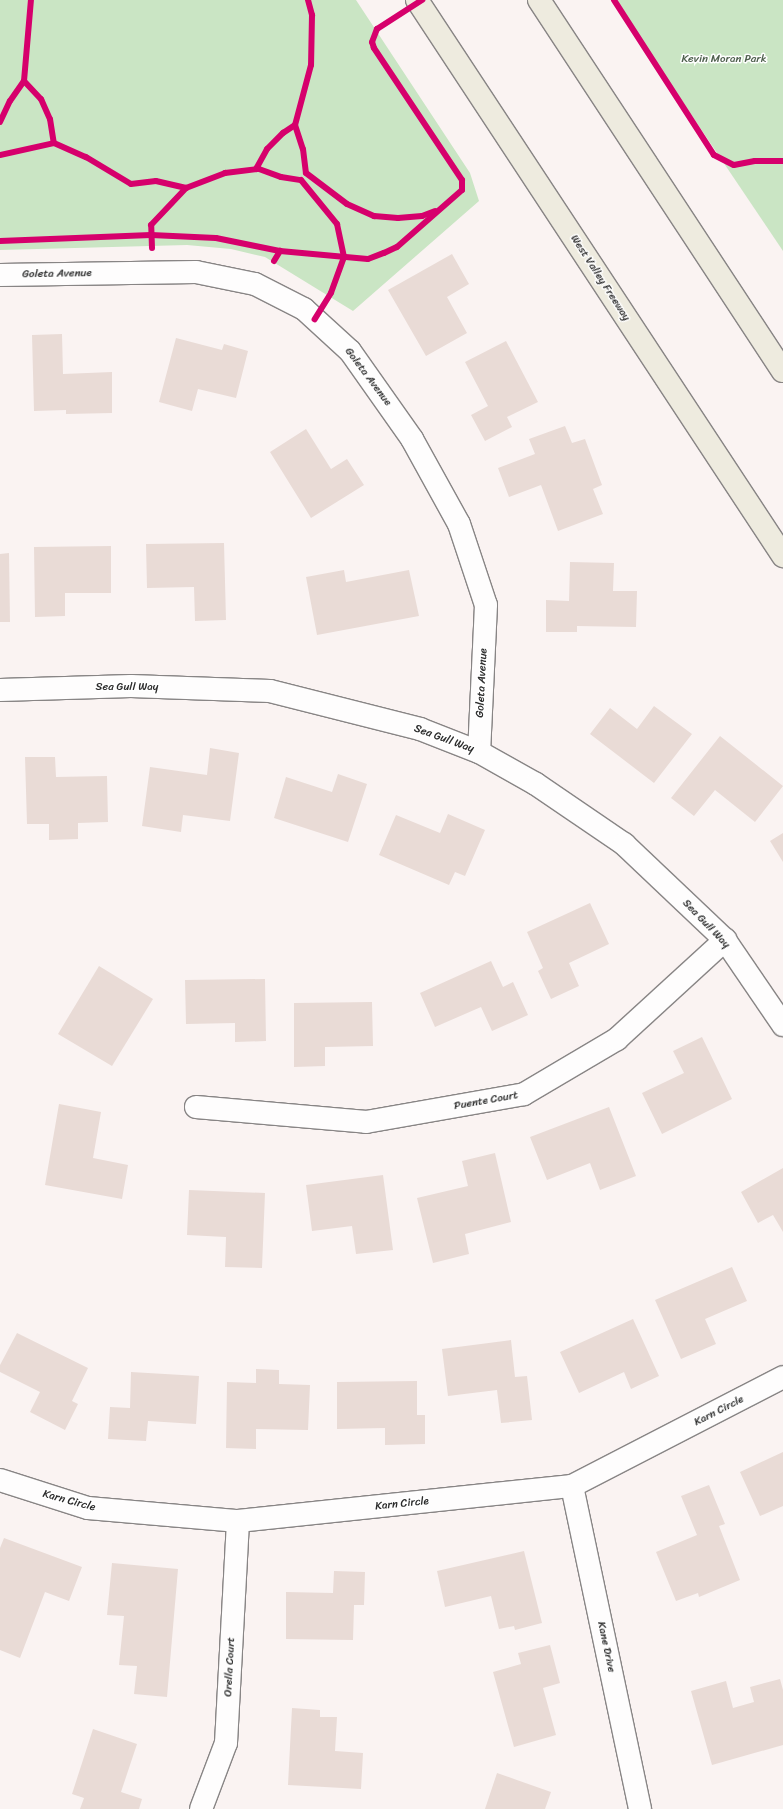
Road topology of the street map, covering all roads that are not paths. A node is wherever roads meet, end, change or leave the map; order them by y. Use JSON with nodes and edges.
{"nodes":[{"id":1,"x":417,"y":0,"type":"edge"},
{"id":2,"x":539,"y":0,"type":"edge"},
{"id":3,"x":0,"y":276,"type":"edge"},
{"id":4,"x":783,"y":371,"type":"edge"},
{"id":5,"x":783,"y":556,"type":"edge"},
{"id":6,"x":0,"y":690,"type":"edge"},
{"id":7,"x":479,"y":752,"type":"junction"},
{"id":8,"x":724,"y":940,"type":"junction"},
{"id":9,"x":783,"y":1025,"type":"edge"},
{"id":10,"x":196,"y":1108,"type":"dead end"},
{"id":11,"x":783,"y":1377,"type":"edge"},
{"id":12,"x":0,"y":1480,"type":"edge"},
{"id":13,"x":572,"y":1486,"type":"junction"},
{"id":14,"x":238,"y":1521,"type":"junction"},
{"id":15,"x":201,"y":1809,"type":"edge"},
{"id":16,"x":642,"y":1809,"type":"edge"}],
"edges":[{"from":1,"to":5,"type":"highway","name":"West Valley Freeway"},
{"from":2,"to":4,"type":"highway"},
{"from":3,"to":7,"type":"street","name":"Goleta Avenue"},
{"from":6,"to":7,"type":"street","name":"Sea Gull Way"},
{"from":7,"to":8,"type":"street","name":"Sea Gull Way"},
{"from":8,"to":9,"type":"street","name":"Sea Gull Way"},
{"from":8,"to":10,"type":"street","name":"Puente Court"},
{"from":11,"to":13,"type":"street","name":"Karn Circle"},
{"from":12,"to":14,"type":"street","name":"Karn Circle"},
{"from":13,"to":14,"type":"street","name":"Karn Circle"},
{"from":13,"to":16,"type":"street","name":"Kane Drive"},
{"from":14,"to":15,"type":"street","name":"Orella Court"}]}
